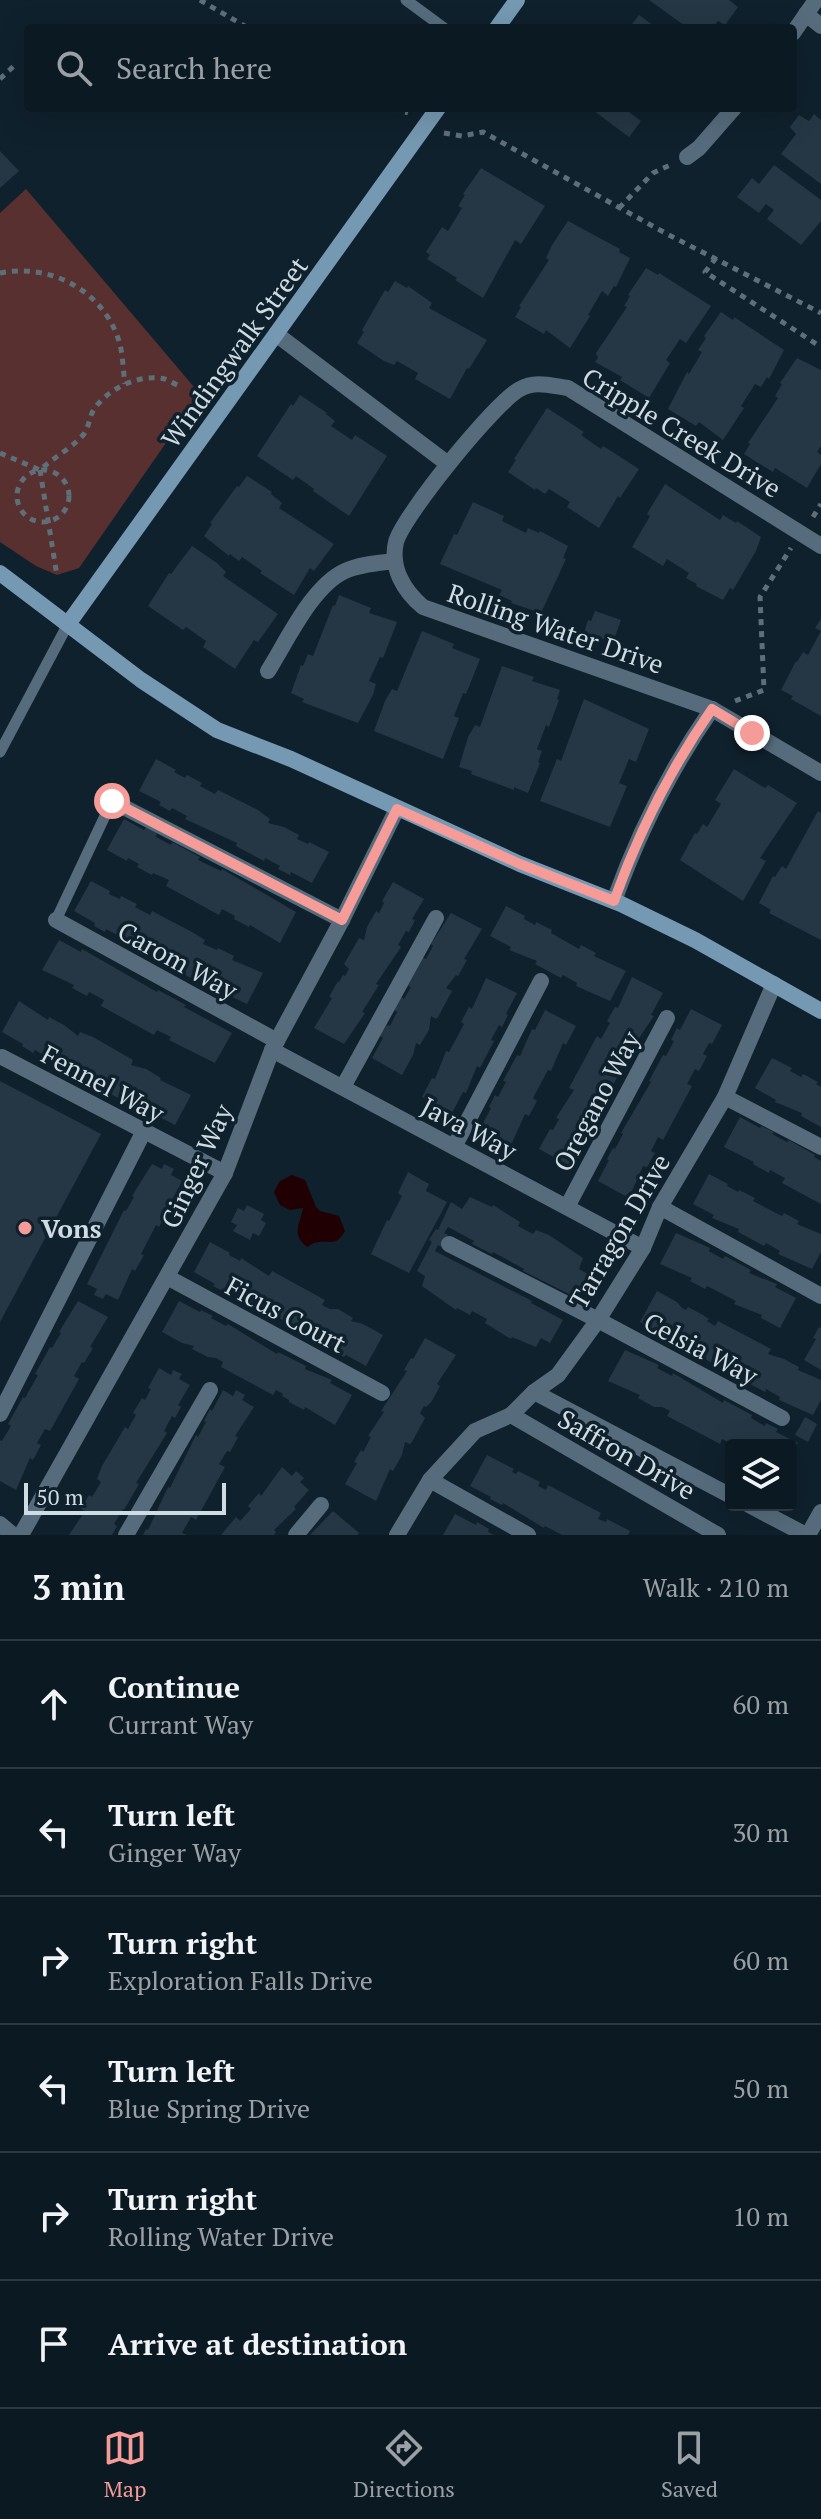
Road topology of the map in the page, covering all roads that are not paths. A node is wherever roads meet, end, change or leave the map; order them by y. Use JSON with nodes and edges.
{"nodes":[{"id":1,"x":406,"y":0,"type":"edge"},
{"id":2,"x":517,"y":0,"type":"edge"},
{"id":3,"x":816,"y":0,"type":"edge"},
{"id":4,"x":806,"y":14,"type":"junction"},
{"id":5,"x":439,"y":24,"type":"edge"},
{"id":6,"x":500,"y":24,"type":"edge"},
{"id":7,"x":821,"y":26,"type":"edge"},
{"id":8,"x":797,"y":27,"type":"edge"},
{"id":9,"x":435,"y":112,"type":"edge"},
{"id":10,"x":730,"y":112,"type":"edge"},
{"id":11,"x":687,"y":157,"type":"road end"},
{"id":12,"x":276,"y":334,"type":"junction"},
{"id":13,"x":448,"y":464,"type":"junction"},
{"id":14,"x":821,"y":546,"type":"edge"},
{"id":15,"x":395,"y":561,"type":"junction"},
{"id":16,"x":0,"y":573,"type":"edge"},
{"id":17,"x":68,"y":624,"type":"junction"},
{"id":18,"x":268,"y":671,"type":"dead end"},
{"id":19,"x":712,"y":709,"type":"junction"},
{"id":20,"x":0,"y":752,"type":"edge"},
{"id":21,"x":821,"y":773,"type":"edge"},
{"id":22,"x":112,"y":801,"type":"joint"},
{"id":23,"x":397,"y":809,"type":"junction"},
{"id":24,"x":614,"y":901,"type":"junction"},
{"id":25,"x":436,"y":918,"type":"dead end"},
{"id":26,"x":56,"y":920,"type":"joint"},
{"id":27,"x":342,"y":920,"type":"junction"},
{"id":28,"x":541,"y":981,"type":"dead end"},
{"id":29,"x":774,"y":984,"type":"junction"},
{"id":30,"x":821,"y":1011,"type":"edge"},
{"id":31,"x":667,"y":1018,"type":"dead end"},
{"id":32,"x":275,"y":1046,"type":"junction"},
{"id":33,"x":2,"y":1057,"type":"dead end"},
{"id":34,"x":343,"y":1087,"type":"junction"},
{"id":35,"x":725,"y":1097,"type":"junction"},
{"id":36,"x":144,"y":1131,"type":"junction"},
{"id":37,"x":454,"y":1147,"type":"junction"},
{"id":38,"x":821,"y":1147,"type":"edge"},
{"id":39,"x":225,"y":1173,"type":"junction"},
{"id":40,"x":567,"y":1207,"type":"junction"},
{"id":41,"x":660,"y":1207,"type":"junction"},
{"id":42,"x":449,"y":1244,"type":"dead end"},
{"id":43,"x":643,"y":1248,"type":"junction"},
{"id":44,"x":167,"y":1277,"type":"junction"},
{"id":45,"x":821,"y":1296,"type":"edge"},
{"id":46,"x":598,"y":1320,"type":"junction"},
{"id":47,"x":210,"y":1390,"type":"dead end"},
{"id":48,"x":534,"y":1392,"type":"junction"},
{"id":49,"x":382,"y":1393,"type":"dead end"},
{"id":50,"x":0,"y":1414,"type":"edge"},
{"id":51,"x":511,"y":1415,"type":"junction"},
{"id":52,"x":782,"y":1418,"type":"dead end"},
{"id":53,"x":430,"y":1480,"type":"junction"},
{"id":54,"x":725,"y":1493,"type":"edge"},
{"id":55,"x":321,"y":1505,"type":"dead end"},
{"id":56,"x":761,"y":1511,"type":"edge"},
{"id":57,"x":821,"y":1512,"type":"edge"},
{"id":58,"x":0,"y":1524,"type":"edge"},
{"id":59,"x":13,"y":1535,"type":"edge"},
{"id":60,"x":21,"y":1535,"type":"edge"},
{"id":61,"x":126,"y":1535,"type":"edge"},
{"id":62,"x":296,"y":1535,"type":"edge"},
{"id":63,"x":397,"y":1535,"type":"edge"},
{"id":64,"x":528,"y":1535,"type":"edge"},
{"id":65,"x":718,"y":1535,"type":"edge"},
{"id":66,"x":807,"y":1535,"type":"edge"}],
"edges":[{"from":1,"to":5,"type":"lane"},
{"from":2,"to":6,"type":"street"},
{"from":3,"to":4,"type":"street"},
{"from":4,"to":7,"type":"street"},
{"from":4,"to":8,"type":"street"},
{"from":9,"to":12,"type":"street","name":"Windingwalk Street"},
{"from":10,"to":11,"type":"street"},
{"from":12,"to":13,"type":"street"},
{"from":12,"to":17,"type":"street","name":"Windingwalk Street"},
{"from":13,"to":14,"type":"street","name":"Cripple Creek Drive"},
{"from":13,"to":15,"type":"street"},
{"from":15,"to":18,"type":"street"},
{"from":15,"to":19,"type":"street","name":"Rolling Water Drive"},
{"from":16,"to":17,"type":"street"},
{"from":17,"to":20,"type":"lane"},
{"from":17,"to":23,"type":"street"},
{"from":19,"to":21,"type":"street","name":"Rolling Water Drive"},
{"from":19,"to":24,"type":"street"},
{"from":22,"to":26,"type":"lane"},
{"from":22,"to":27,"type":"street"},
{"from":23,"to":24,"type":"street"},
{"from":23,"to":27,"type":"street","name":"Ginger Way"},
{"from":24,"to":29,"type":"street"},
{"from":25,"to":34,"type":"street"},
{"from":26,"to":32,"type":"street","name":"Carom Way"},
{"from":27,"to":32,"type":"street","name":"Ginger Way"},
{"from":28,"to":37,"type":"street"},
{"from":29,"to":30,"type":"street"},
{"from":29,"to":35,"type":"street","name":"Tarragon Drive"},
{"from":31,"to":40,"type":"street","name":"Oregano Way"},
{"from":32,"to":34,"type":"street","name":"Java Way"},
{"from":32,"to":39,"type":"street","name":"Ginger Way"},
{"from":33,"to":36,"type":"street","name":"Fennel Way"},
{"from":34,"to":37,"type":"street","name":"Java Way"},
{"from":35,"to":38,"type":"street"},
{"from":35,"to":41,"type":"street","name":"Tarragon Drive"},
{"from":36,"to":39,"type":"street","name":"Fennel Way"},
{"from":36,"to":50,"type":"street"},
{"from":37,"to":40,"type":"street","name":"Java Way"},
{"from":39,"to":44,"type":"street","name":"Ginger Way"},
{"from":40,"to":43,"type":"street","name":"Java Way"},
{"from":41,"to":43,"type":"street","name":"Tarragon Drive"},
{"from":41,"to":45,"type":"street"},
{"from":42,"to":46,"type":"street"},
{"from":43,"to":46,"type":"street","name":"Tarragon Drive"},
{"from":44,"to":49,"type":"street","name":"Ficus Court"},
{"from":44,"to":60,"type":"street","name":"Ginger Way"},
{"from":46,"to":48,"type":"street","name":"Tarragon Drive"},
{"from":46,"to":52,"type":"street","name":"Celsia Way"},
{"from":47,"to":61,"type":"street"},
{"from":48,"to":51,"type":"street","name":"Tarragon Drive"},
{"from":48,"to":54,"type":"street","name":"Saffron Drive"},
{"from":51,"to":53,"type":"street","name":"Tarragon Drive"},
{"from":51,"to":65,"type":"street","name":"Saffron Drive"},
{"from":53,"to":63,"type":"street","name":"Tarragon Drive"},
{"from":53,"to":64,"type":"street"},
{"from":55,"to":62,"type":"street"},
{"from":56,"to":66,"type":"street"},
{"from":57,"to":66,"type":"street"},
{"from":58,"to":59,"type":"street"}]}
